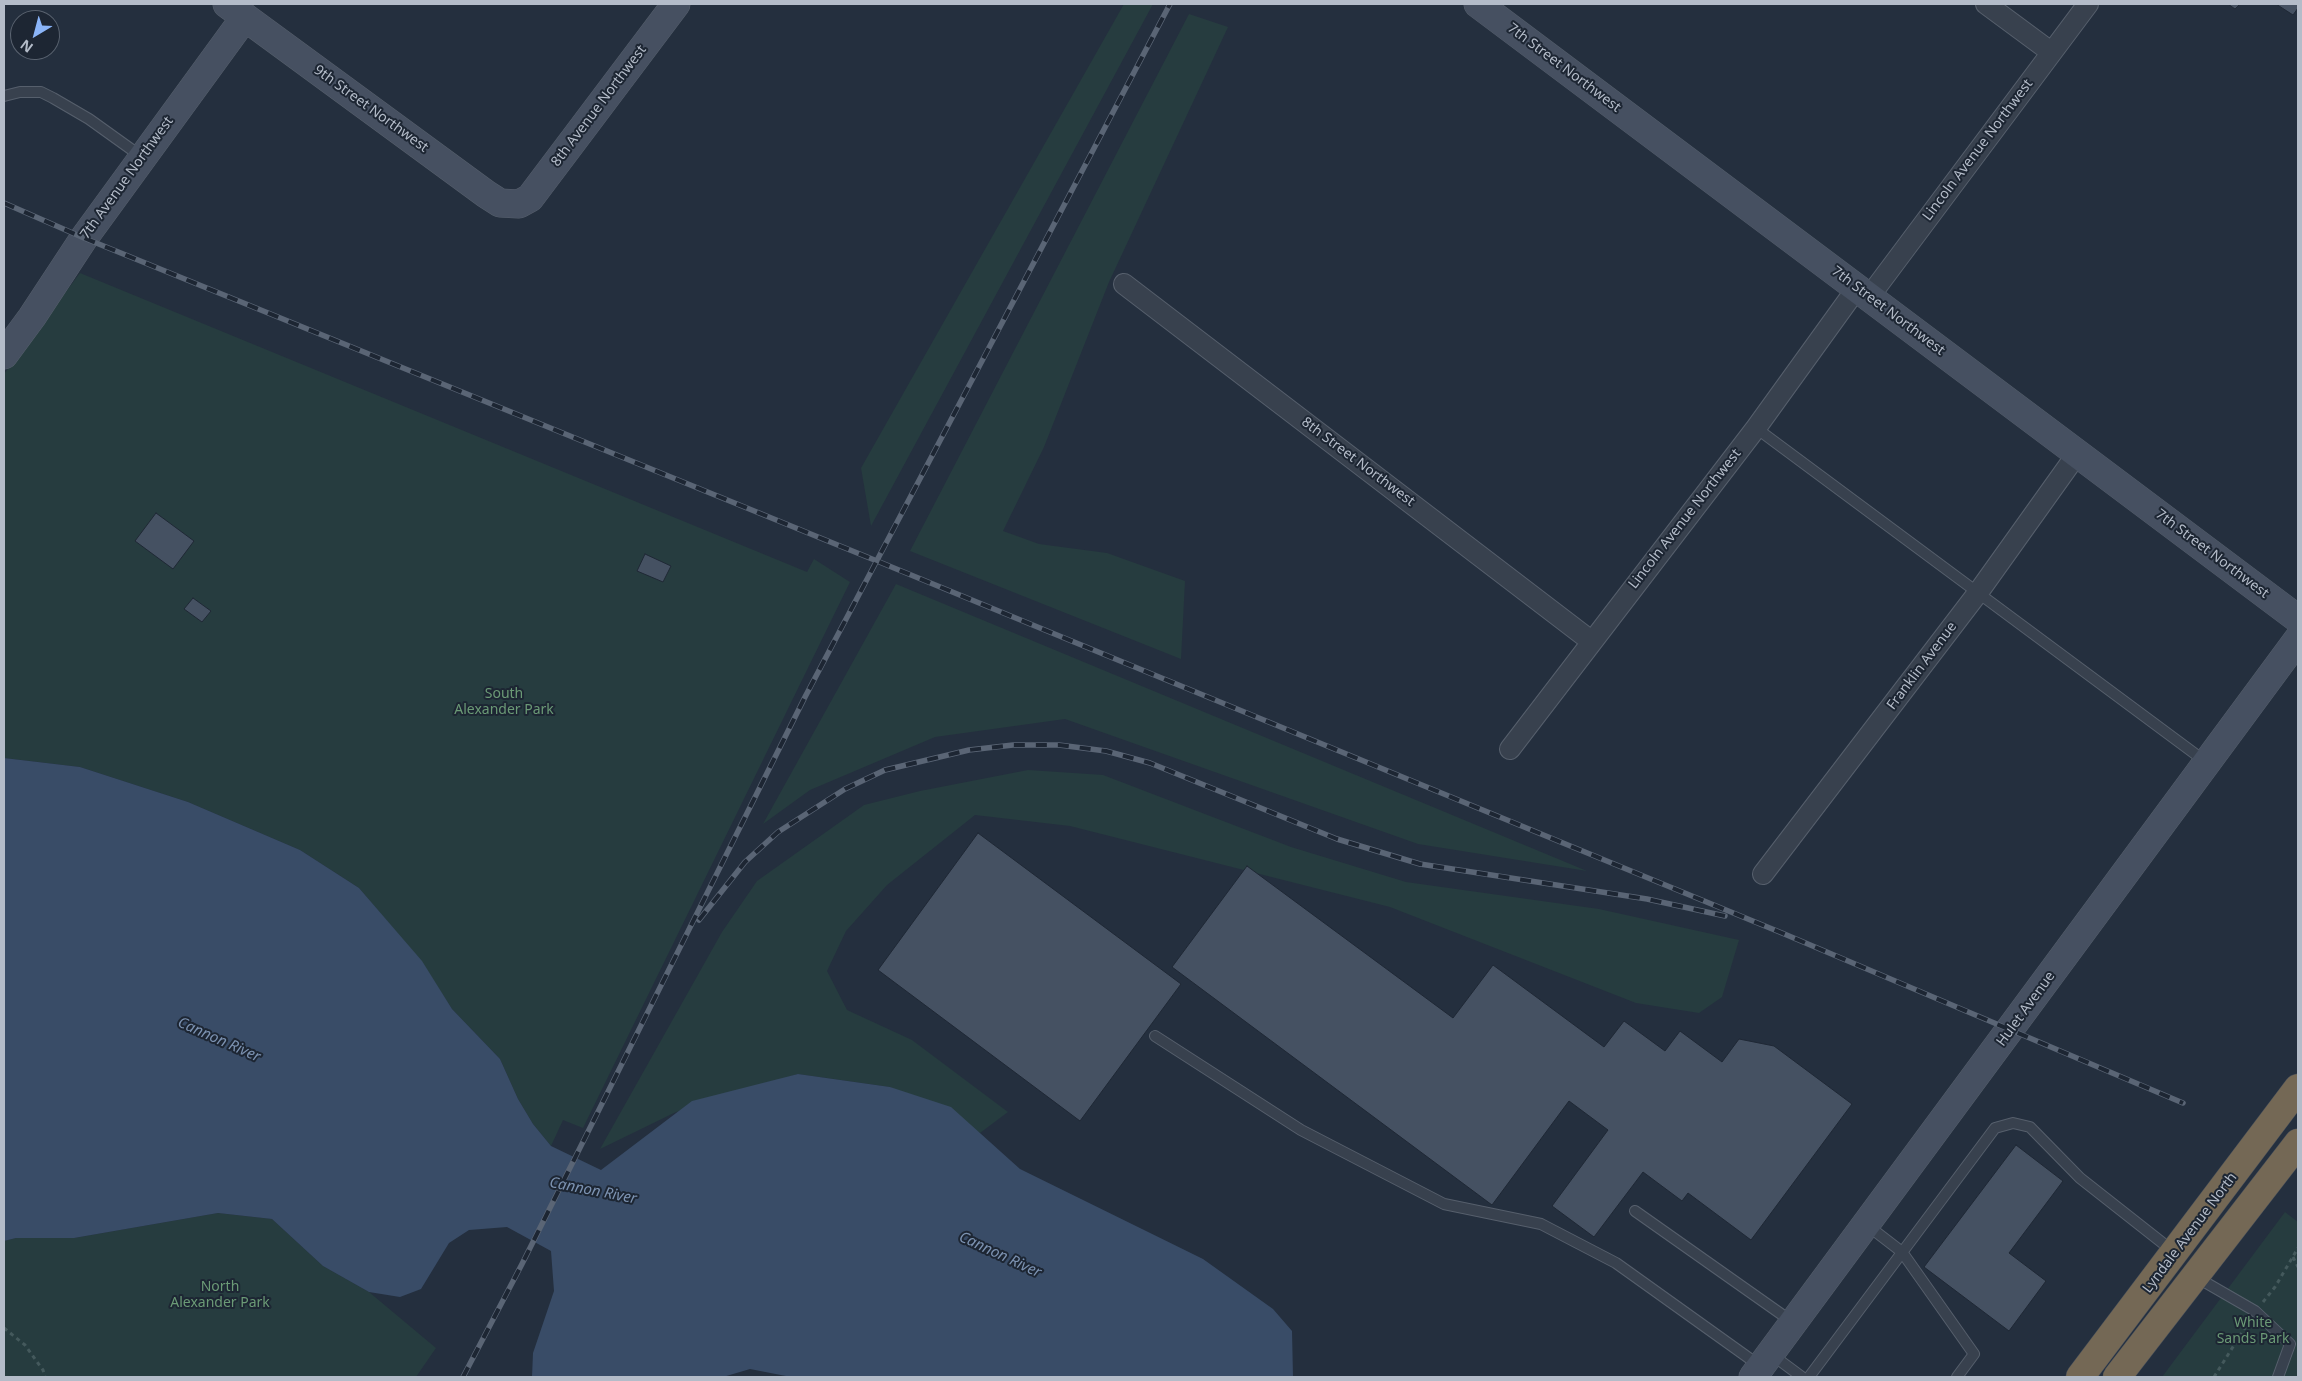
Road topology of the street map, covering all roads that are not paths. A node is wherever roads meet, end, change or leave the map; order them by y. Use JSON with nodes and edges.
{"nodes":[{"id":1,"x":676,"y":4,"type":"edge"},
{"id":2,"x":1478,"y":4,"type":"edge"},
{"id":3,"x":1986,"y":4,"type":"edge"},
{"id":4,"x":2088,"y":4,"type":"edge"},
{"id":5,"x":242,"y":8,"type":"edge"},
{"id":6,"x":2051,"y":52,"type":"junction"},
{"id":7,"x":4,"y":96,"type":"edge"},
{"id":8,"x":142,"y":158,"type":"junction"},
{"id":9,"x":519,"y":204,"type":"joint"},
{"id":10,"x":1124,"y":284,"type":"dead end"},
{"id":11,"x":1863,"y":293,"type":"junction"},
{"id":12,"x":4,"y":355,"type":"edge"},
{"id":13,"x":1756,"y":428,"type":"junction"},
{"id":14,"x":2077,"y":454,"type":"junction"},
{"id":15,"x":1977,"y":594,"type":"junction"},
{"id":16,"x":2298,"y":618,"type":"edge"},
{"id":17,"x":2298,"y":639,"type":"edge"},
{"id":18,"x":1591,"y":641,"type":"junction"},
{"id":19,"x":1510,"y":749,"type":"dead end"},
{"id":20,"x":2206,"y":762,"type":"junction"},
{"id":21,"x":1762,"y":874,"type":"dead end"},
{"id":22,"x":1155,"y":1036,"type":"dead end"},
{"id":23,"x":2298,"y":1088,"type":"edge"},
{"id":24,"x":2298,"y":1143,"type":"edge"},
{"id":25,"x":1635,"y":1211,"type":"dead end"},
{"id":26,"x":1867,"y":1225,"type":"junction"},
{"id":27,"x":1902,"y":1252,"type":"junction"},
{"id":28,"x":2175,"y":1253,"type":"junction"},
{"id":29,"x":2195,"y":1277,"type":"junction"},
{"id":30,"x":1794,"y":1323,"type":"junction"},
{"id":31,"x":1762,"y":1366,"type":"edge"},
{"id":32,"x":1802,"y":1377,"type":"edge"},
{"id":33,"x":1809,"y":1377,"type":"edge"},
{"id":34,"x":1957,"y":1377,"type":"edge"},
{"id":35,"x":2080,"y":1377,"type":"edge"},
{"id":36,"x":2118,"y":1377,"type":"edge"},
{"id":37,"x":2278,"y":1377,"type":"edge"}],
"edges":[{"from":1,"to":9,"type":"street","name":"8th Avenue Northwest"},
{"from":2,"to":11,"type":"street","name":"7th Street Northwest"},
{"from":3,"to":6,"type":"street"},
{"from":4,"to":6,"type":"street","name":"Lincoln Avenue Northwest"},
{"from":5,"to":8,"type":"street","name":"7th Avenue Northwest"},
{"from":5,"to":9,"type":"street","name":"9th Street Northwest"},
{"from":6,"to":11,"type":"street","name":"Lincoln Avenue Northwest"},
{"from":7,"to":8,"type":"lane"},
{"from":8,"to":12,"type":"street","name":"7th Avenue Northwest"},
{"from":10,"to":18,"type":"street","name":"8th Street Northwest"},
{"from":11,"to":13,"type":"street","name":"Lincoln Avenue Northwest"},
{"from":11,"to":14,"type":"street","name":"7th Street Northwest"},
{"from":13,"to":15,"type":"lane"},
{"from":13,"to":18,"type":"street","name":"Lincoln Avenue Northwest"},
{"from":14,"to":15,"type":"street","name":"Franklin Avenue"},
{"from":14,"to":16,"type":"street","name":"7th Street Northwest"},
{"from":15,"to":20,"type":"lane"},
{"from":15,"to":21,"type":"street","name":"Franklin Avenue"},
{"from":17,"to":20,"type":"street","name":"Hulet Avenue"},
{"from":18,"to":19,"type":"street","name":"Lincoln Avenue Northwest"},
{"from":20,"to":26,"type":"street","name":"Hulet Avenue"},
{"from":22,"to":31,"type":"lane"},
{"from":23,"to":28,"type":"highway","name":"Lyndale Avenue North"},
{"from":24,"to":29,"type":"highway"},
{"from":25,"to":30,"type":"lane"},
{"from":26,"to":27,"type":"lane"},
{"from":26,"to":30,"type":"street","name":"Hulet Avenue"},
{"from":27,"to":28,"type":"lane"},
{"from":27,"to":33,"type":"lane"},
{"from":27,"to":34,"type":"lane"},
{"from":28,"to":35,"type":"highway","name":"Lyndale Avenue North"},
{"from":29,"to":36,"type":"highway"},
{"from":29,"to":37,"type":"lane"},
{"from":30,"to":31,"type":"street","name":"Hulet Avenue"},
{"from":31,"to":32,"type":"lane"}]}
